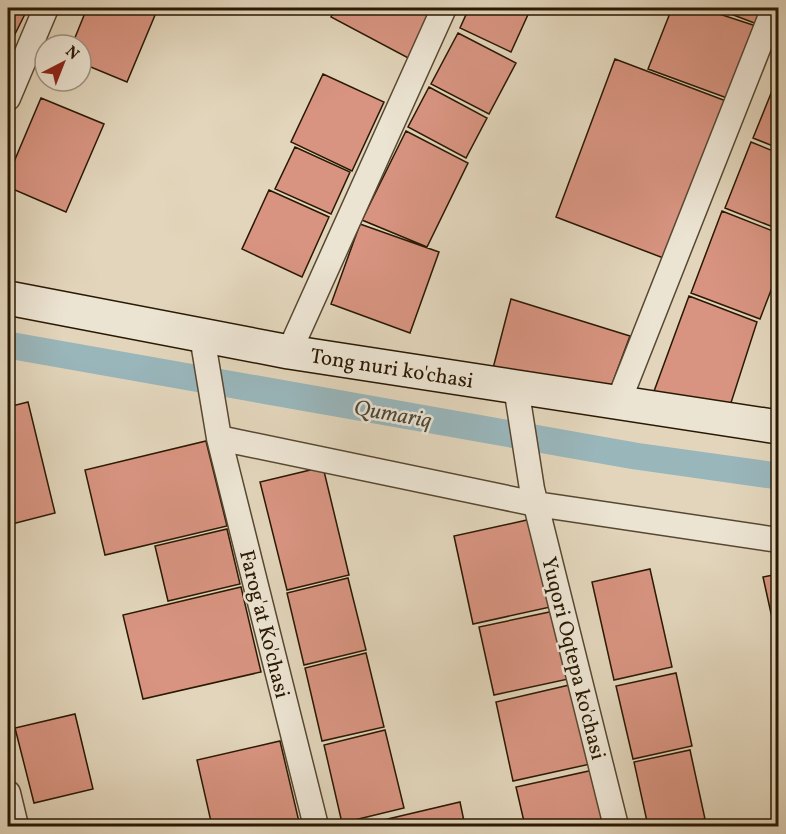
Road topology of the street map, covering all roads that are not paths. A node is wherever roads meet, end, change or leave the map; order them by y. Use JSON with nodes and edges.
{"nodes":[{"id":1,"x":46,"y":8,"type":"edge"},
{"id":2,"x":444,"y":8,"type":"edge"},
{"id":3,"x":774,"y":8,"type":"edge"},
{"id":4,"x":17,"y":51,"type":"edge"},
{"id":5,"x":8,"y":98,"type":"edge"},
{"id":6,"x":8,"y":298,"type":"edge"},
{"id":7,"x":202,"y":336,"type":"junction"},
{"id":8,"x":289,"y":352,"type":"junction"},
{"id":9,"x":516,"y":387,"type":"junction"},
{"id":10,"x":618,"y":403,"type":"junction"},
{"id":11,"x":778,"y":427,"type":"edge"},
{"id":12,"x":218,"y":429,"type":"junction"},
{"id":13,"x":534,"y":497,"type":"junction"},
{"id":14,"x":778,"y":540,"type":"edge"},
{"id":15,"x":8,"y":793,"type":"edge"},
{"id":16,"x":16,"y":826,"type":"edge"},
{"id":17,"x":316,"y":826,"type":"edge"},
{"id":18,"x":616,"y":826,"type":"edge"}],
"edges":[{"from":1,"to":4,"type":"street"},
{"from":2,"to":8,"type":"street"},
{"from":3,"to":10,"type":"street"},
{"from":4,"to":5,"type":"street"},
{"from":6,"to":7,"type":"street","name":"Tong nuri ko'chasi"},
{"from":7,"to":8,"type":"street","name":"Tong nuri ko'chasi"},
{"from":7,"to":12,"type":"street","name":"Farog'at Ko'chasi"},
{"from":8,"to":9,"type":"street","name":"Tong nuri ko'chasi"},
{"from":9,"to":10,"type":"street","name":"Tong nuri ko'chasi"},
{"from":9,"to":13,"type":"street","name":"Yuqori Oqtepa ko'chasi"},
{"from":10,"to":11,"type":"street","name":"Tong nuri ko'chasi"},
{"from":12,"to":13,"type":"street"},
{"from":12,"to":17,"type":"street","name":"Farog'at Ko'chasi"},
{"from":13,"to":14,"type":"street"},
{"from":13,"to":18,"type":"street","name":"Yuqori Oqtepa ko'chasi"},
{"from":15,"to":16,"type":"street"}]}
